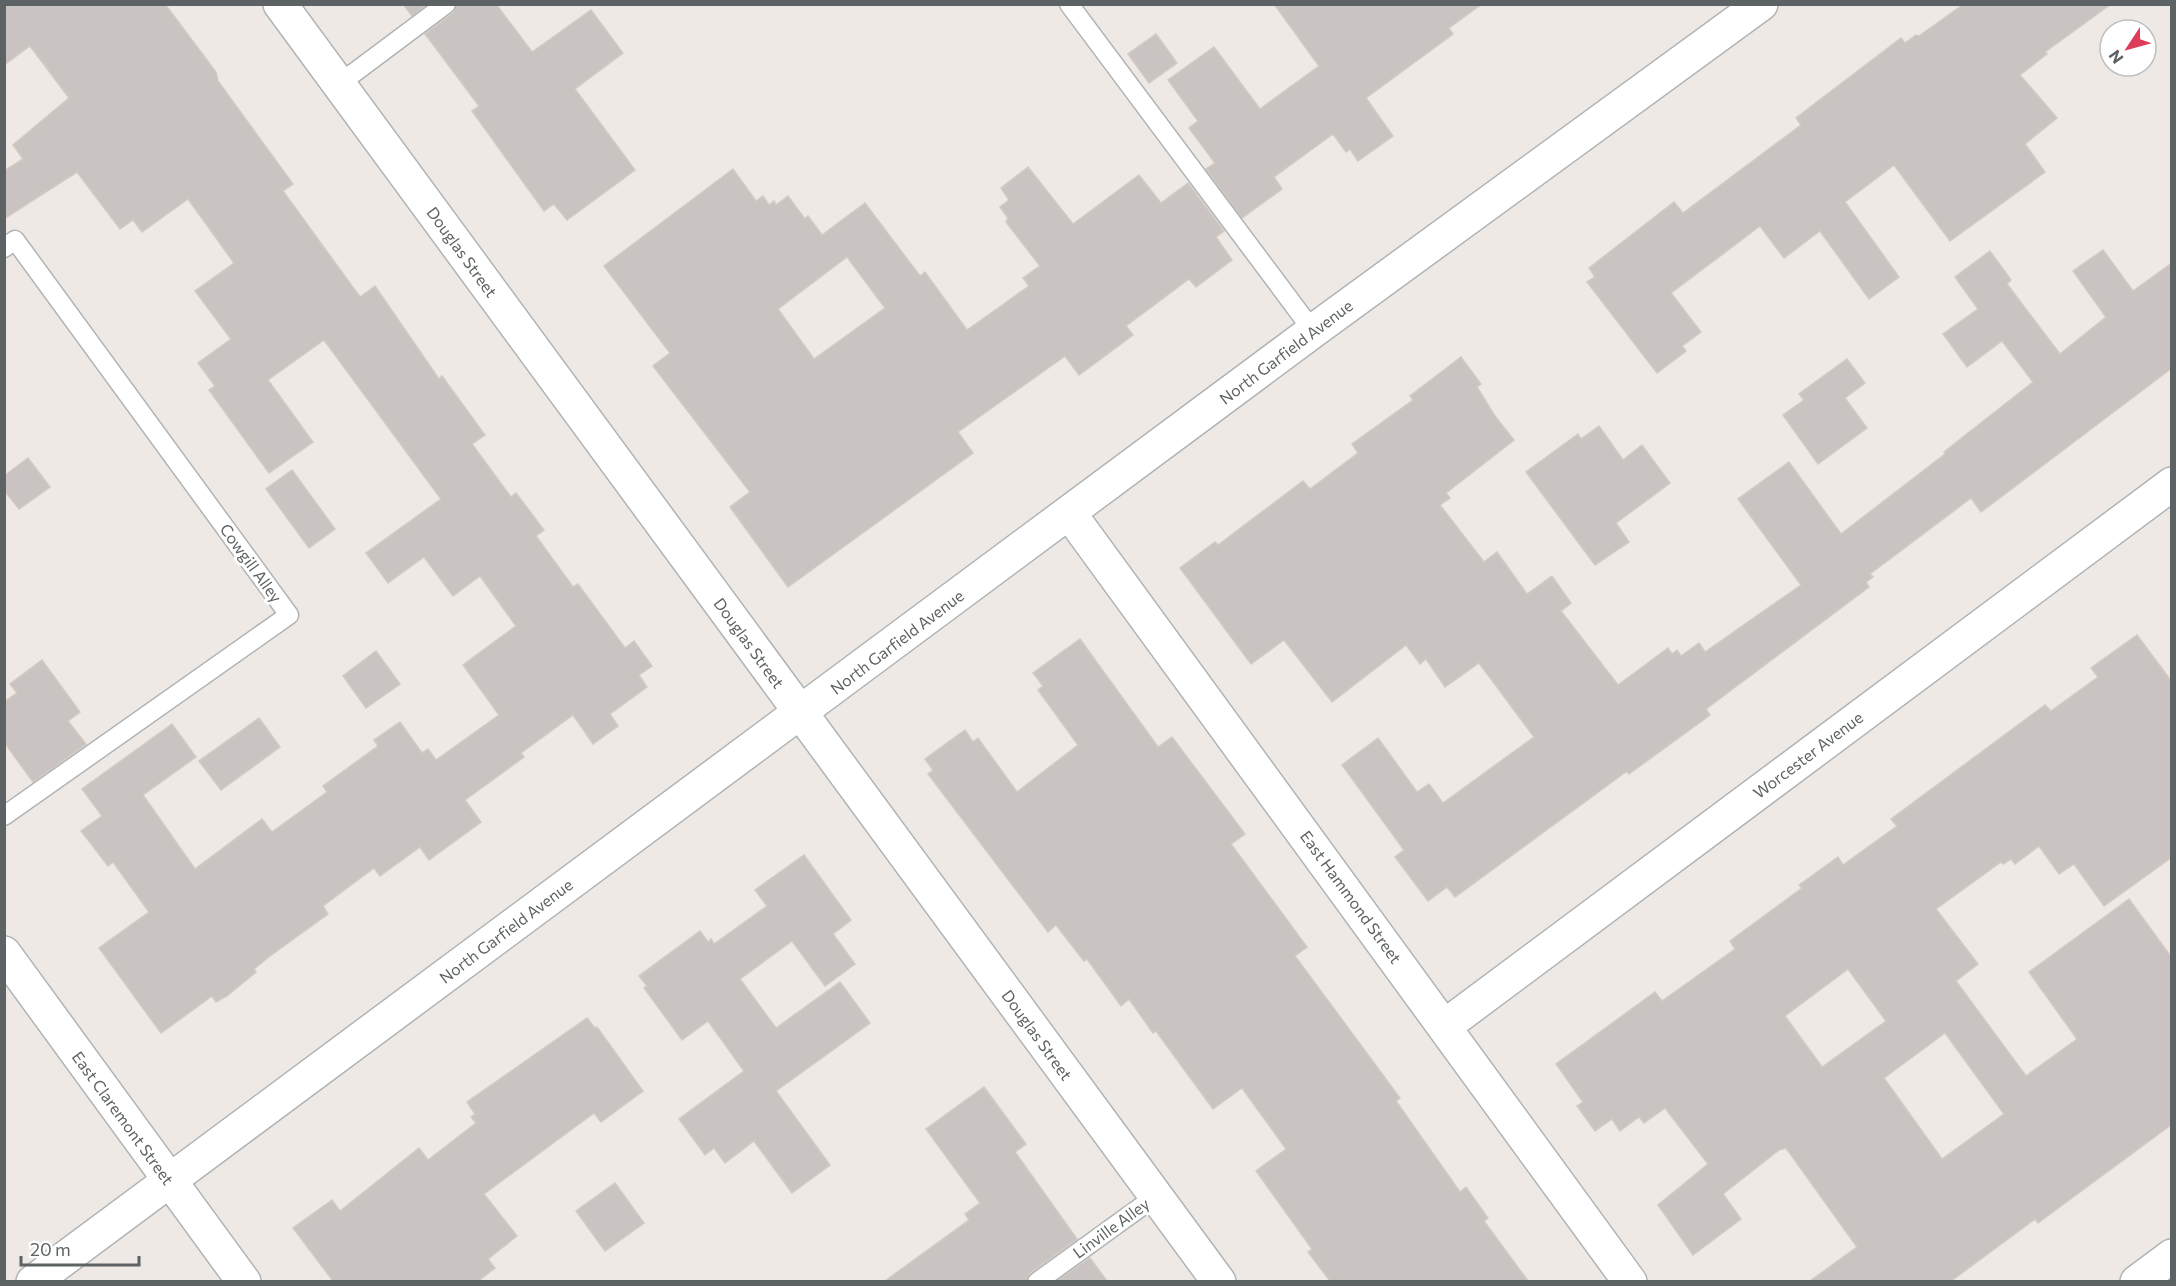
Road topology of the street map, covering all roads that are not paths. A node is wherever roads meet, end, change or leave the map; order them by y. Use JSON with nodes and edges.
{"nodes":[{"id":1,"x":280,"y":4,"type":"edge"},
{"id":2,"x":446,"y":4,"type":"edge"},
{"id":3,"x":1070,"y":4,"type":"edge"},
{"id":4,"x":1761,"y":4,"type":"edge"},
{"id":5,"x":339,"y":84,"type":"junction"},
{"id":6,"x":4,"y":248,"type":"edge"},
{"id":7,"x":1313,"y":331,"type":"junction"},
{"id":8,"x":2172,"y":484,"type":"edge"},
{"id":9,"x":1070,"y":514,"type":"junction"},
{"id":10,"x":801,"y":713,"type":"junction"},
{"id":11,"x":4,"y":816,"type":"edge"},
{"id":12,"x":4,"y":953,"type":"edge"},
{"id":13,"x":1445,"y":1026,"type":"junction"},
{"id":14,"x":169,"y":1182,"type":"junction"},
{"id":15,"x":1156,"y":1196,"type":"junction"},
{"id":16,"x":2172,"y":1256,"type":"edge"},
{"id":17,"x":33,"y":1281,"type":"edge"},
{"id":18,"x":244,"y":1281,"type":"edge"},
{"id":19,"x":1037,"y":1281,"type":"edge"},
{"id":20,"x":1219,"y":1281,"type":"edge"},
{"id":21,"x":1630,"y":1281,"type":"edge"},
{"id":22,"x":2137,"y":1281,"type":"edge"}],
"edges":[{"from":1,"to":5,"type":"street","name":"Douglas Street"},
{"from":2,"to":5,"type":"lane"},
{"from":3,"to":7,"type":"lane"},
{"from":4,"to":7,"type":"street","name":"North Garfield Avenue"},
{"from":5,"to":10,"type":"street","name":"Douglas Street"},
{"from":6,"to":11,"type":"lane","name":"Cowgill Alley"},
{"from":7,"to":9,"type":"street","name":"North Garfield Avenue"},
{"from":8,"to":13,"type":"street","name":"Worcester Avenue"},
{"from":9,"to":10,"type":"street","name":"North Garfield Avenue"},
{"from":9,"to":13,"type":"street","name":"East Hammond Street"},
{"from":10,"to":14,"type":"street","name":"North Garfield Avenue"},
{"from":10,"to":15,"type":"street","name":"Douglas Street"},
{"from":12,"to":14,"type":"street","name":"East Claremont Street"},
{"from":13,"to":21,"type":"street","name":"East Hammond Street"},
{"from":14,"to":17,"type":"street","name":"North Garfield Avenue"},
{"from":14,"to":18,"type":"street","name":"East Claremont Street"},
{"from":15,"to":19,"type":"lane","name":"Linville Alley"},
{"from":15,"to":20,"type":"street","name":"Douglas Street"},
{"from":16,"to":22,"type":"street"}]}
